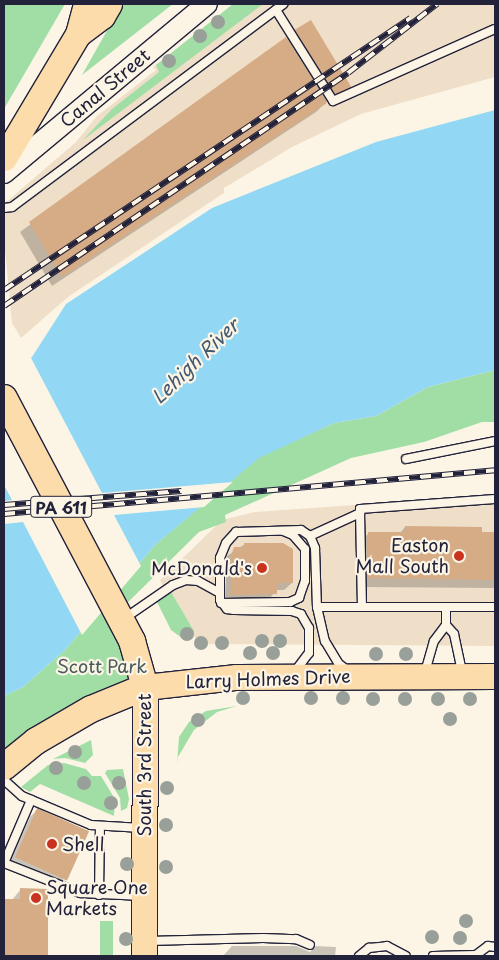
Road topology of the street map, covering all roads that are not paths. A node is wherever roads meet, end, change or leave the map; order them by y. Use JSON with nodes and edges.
{"nodes":[{"id":1,"x":86,"y":4,"type":"edge"},
{"id":2,"x":109,"y":4,"type":"edge"},
{"id":3,"x":208,"y":4,"type":"edge"},
{"id":4,"x":283,"y":4,"type":"edge"},
{"id":5,"x":276,"y":10,"type":"junction"},
{"id":6,"x":495,"y":29,"type":"edge"},
{"id":7,"x":78,"y":34,"type":"junction"},
{"id":8,"x":4,"y":158,"type":"edge"},
{"id":9,"x":4,"y":174,"type":"edge"},
{"id":10,"x":4,"y":208,"type":"edge"},
{"id":11,"x":4,"y":398,"type":"edge"},
{"id":12,"x":495,"y":442,"type":"edge"},
{"id":13,"x":406,"y":458,"type":"dead end"},
{"id":14,"x":495,"y":499,"type":"edge"},
{"id":15,"x":360,"y":513,"type":"junction"},
{"id":16,"x":280,"y":530,"type":"junction"},
{"id":17,"x":310,"y":536,"type":"junction"},
{"id":18,"x":220,"y":593,"type":"junction"},
{"id":19,"x":221,"y":603,"type":"junction"},
{"id":20,"x":316,"y":607,"type":"junction"},
{"id":21,"x":362,"y":607,"type":"junction"},
{"id":22,"x":446,"y":607,"type":"junction"},
{"id":23,"x":495,"y":607,"type":"edge"},
{"id":24,"x":120,"y":618,"type":"junction"},
{"id":25,"x":446,"y":625,"type":"junction"},
{"id":26,"x":289,"y":676,"type":"junction"},
{"id":27,"x":358,"y":676,"type":"junction"},
{"id":28,"x":424,"y":676,"type":"junction"},
{"id":29,"x":463,"y":676,"type":"junction"},
{"id":30,"x":495,"y":676,"type":"edge"},
{"id":31,"x":146,"y":687,"type":"junction"},
{"id":32,"x":4,"y":767,"type":"edge"},
{"id":33,"x":4,"y":780,"type":"edge"},
{"id":34,"x":31,"y":800,"type":"junction"},
{"id":35,"x":100,"y":826,"type":"junction"},
{"id":36,"x":144,"y":828,"type":"junction"},
{"id":37,"x":4,"y":863,"type":"edge"},
{"id":38,"x":99,"y":895,"type":"junction"},
{"id":39,"x":144,"y":896,"type":"junction"},
{"id":40,"x":310,"y":945,"type":"dead end"},
{"id":41,"x":495,"y":947,"type":"edge"},
{"id":42,"x":144,"y":949,"type":"edge"},
{"id":43,"x":359,"y":956,"type":"edge"},
{"id":44,"x":406,"y":956,"type":"edge"},
{"id":45,"x":433,"y":956,"type":"edge"}],
"edges":[{"from":1,"to":7,"type":"main road"},
{"from":2,"to":7,"type":"main road"},
{"from":3,"to":9,"type":"street","name":"Canal Street"},
{"from":4,"to":5,"type":"lane"},
{"from":5,"to":6,"type":"lane"},
{"from":5,"to":10,"type":"lane"},
{"from":7,"to":8,"type":"main road"},
{"from":11,"to":24,"type":"highway","name":"South 3rd Street","number":"PA 611"},
{"from":12,"to":13,"type":"lane"},
{"from":14,"to":15,"type":"lane"},
{"from":15,"to":17,"type":"lane"},
{"from":15,"to":21,"type":"lane"},
{"from":16,"to":17,"type":"lane"},
{"from":16,"to":18,"type":"lane"},
{"from":16,"to":19,"type":"lane"},
{"from":17,"to":20,"type":"lane"},
{"from":18,"to":19,"type":"lane"},
{"from":18,"to":24,"type":"lane"},
{"from":19,"to":26,"type":"lane"},
{"from":20,"to":21,"type":"lane"},
{"from":20,"to":27,"type":"lane"},
{"from":21,"to":22,"type":"lane"},
{"from":22,"to":23,"type":"lane"},
{"from":22,"to":25,"type":"lane"},
{"from":24,"to":31,"type":"highway","name":"South 3rd Street","number":"PA 611"},
{"from":25,"to":28,"type":"lane"},
{"from":25,"to":29,"type":"lane"},
{"from":26,"to":27,"type":"main road","name":"Larry Holmes Drive"},
{"from":26,"to":31,"type":"main road","name":"Larry Holmes Drive"},
{"from":27,"to":28,"type":"main road","name":"Larry Holmes Drive"},
{"from":28,"to":29,"type":"main road","name":"Larry Holmes Drive"},
{"from":29,"to":30,"type":"main road","name":"Larry Holmes Drive"},
{"from":31,"to":32,"type":"highway","name":"Larry Holmes Drive"},
{"from":31,"to":36,"type":"main road","name":"South 3rd Street"},
{"from":33,"to":34,"type":"lane"},
{"from":34,"to":35,"type":"lane"},
{"from":34,"to":37,"type":"lane"},
{"from":35,"to":36,"type":"lane"},
{"from":35,"to":38,"type":"lane"},
{"from":36,"to":39,"type":"main road","name":"South 3rd Street"},
{"from":37,"to":38,"type":"lane"},
{"from":38,"to":39,"type":"lane"},
{"from":39,"to":42,"type":"main road","name":"South 3rd Street"},
{"from":40,"to":42,"type":"lane"},
{"from":41,"to":45,"type":"lane"},
{"from":43,"to":44,"type":"lane"}]}
